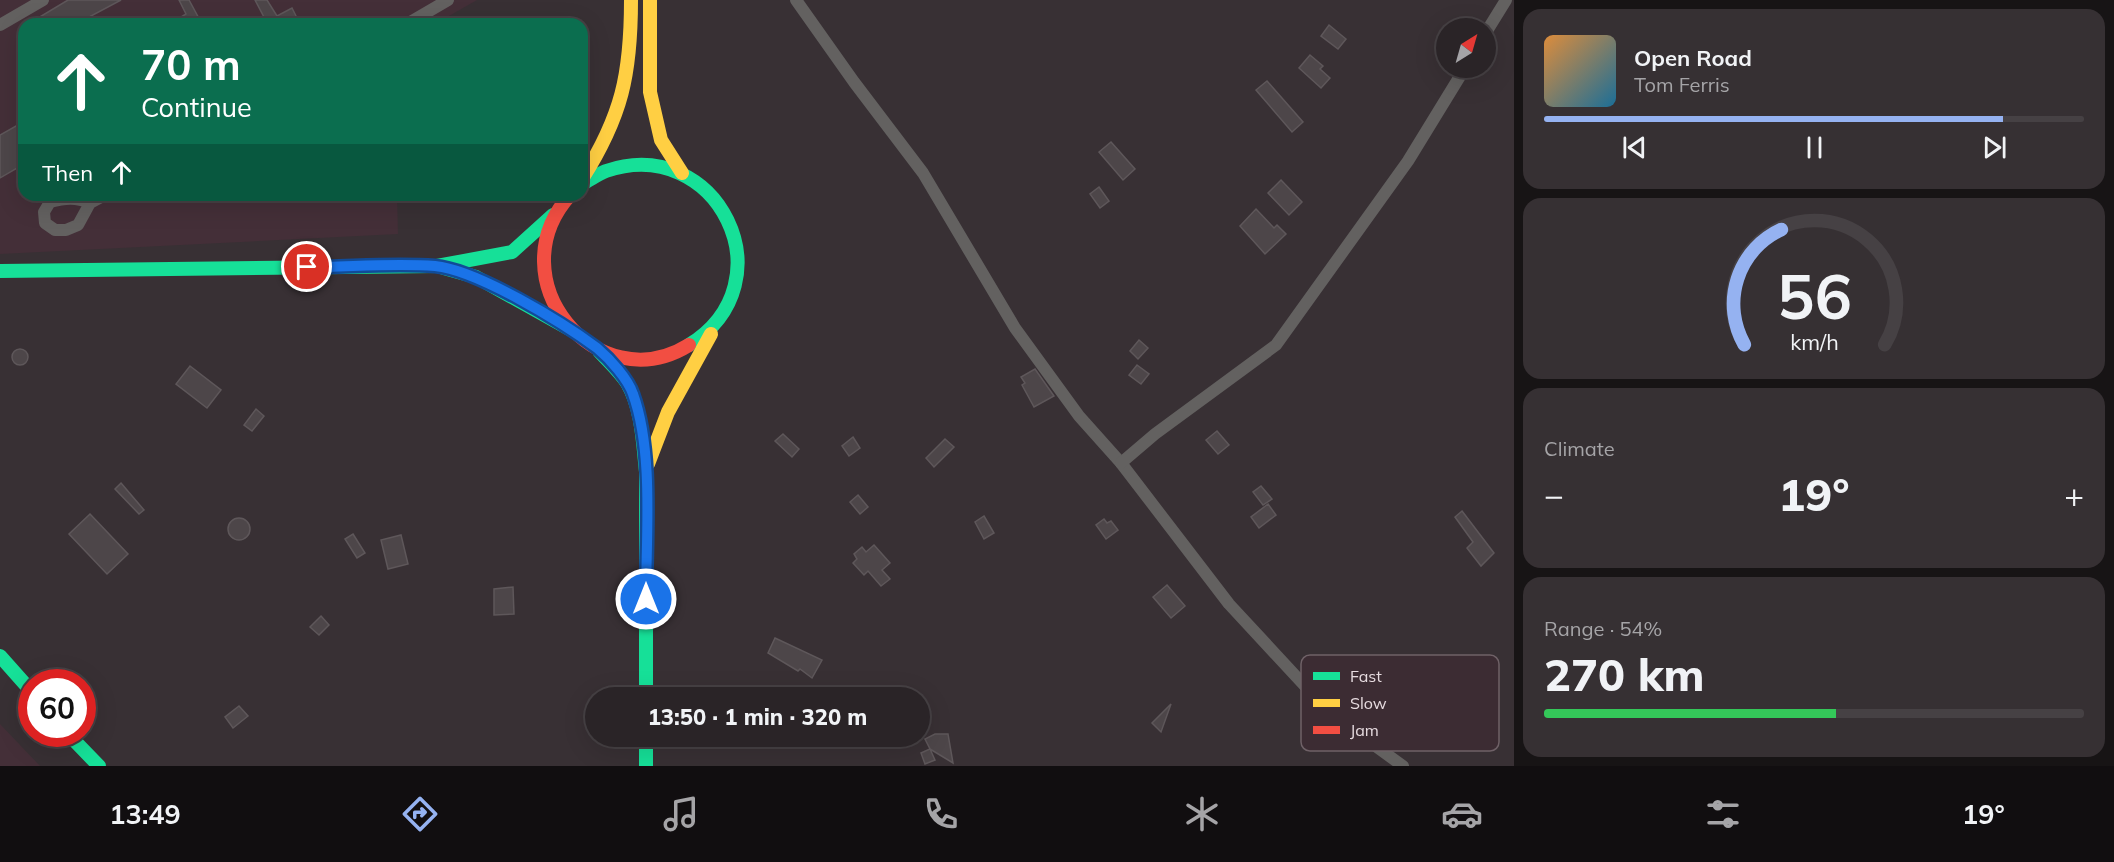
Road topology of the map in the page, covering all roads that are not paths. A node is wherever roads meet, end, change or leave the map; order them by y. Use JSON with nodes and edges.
{"nodes":[{"id":1,"x":43,"y":0,"type":"edge"},
{"id":2,"x":448,"y":0,"type":"edge"},
{"id":3,"x":631,"y":0,"type":"edge"},
{"id":4,"x":650,"y":0,"type":"edge"},
{"id":5,"x":796,"y":0,"type":"edge"},
{"id":6,"x":1506,"y":0,"type":"edge"},
{"id":7,"x":416,"y":18,"type":"edge"},
{"id":8,"x":1495,"y":18,"type":"edge"},
{"id":9,"x":0,"y":25,"type":"edge"},
{"id":10,"x":1459,"y":78,"type":"edge"},
{"id":11,"x":588,"y":170,"type":"edge"},
{"id":12,"x":682,"y":173,"type":"junction"},
{"id":13,"x":588,"y":181,"type":"edge"},
{"id":14,"x":94,"y":201,"type":"edge"},
{"id":15,"x":565,"y":201,"type":"edge"},
{"id":16,"x":90,"y":203,"type":"dead end"},
{"id":17,"x":556,"y":212,"type":"junction"},
{"id":18,"x":437,"y":266,"type":"junction"},
{"id":19,"x":0,"y":271,"type":"edge"},
{"id":20,"x":718,"y":323,"type":"junction"},
{"id":21,"x":572,"y":331,"type":"junction"},
{"id":22,"x":597,"y":349,"type":"junction"},
{"id":23,"x":1121,"y":464,"type":"junction"},
{"id":24,"x":646,"y":472,"type":"junction"},
{"id":25,"x":0,"y":656,"type":"edge"},
{"id":26,"x":18,"y":676,"type":"edge"},
{"id":27,"x":1301,"y":682,"type":"edge"},
{"id":28,"x":646,"y":687,"type":"edge"},
{"id":29,"x":81,"y":747,"type":"edge"},
{"id":30,"x":646,"y":747,"type":"edge"},
{"id":31,"x":1383,"y":751,"type":"edge"},
{"id":32,"x":99,"y":766,"type":"edge"},
{"id":33,"x":646,"y":766,"type":"edge"},
{"id":34,"x":1404,"y":766,"type":"edge"}],
"edges":[{"from":1,"to":9,"type":"street"},
{"from":2,"to":7,"type":"street"},
{"from":3,"to":11,"type":"main road"},
{"from":4,"to":12,"type":"main road"},
{"from":5,"to":23,"type":"street"},
{"from":6,"to":8,"type":"street"},
{"from":10,"to":23,"type":"street"},
{"from":12,"to":13,"type":"main road"},
{"from":12,"to":20,"type":"main road"},
{"from":14,"to":16,"type":"street"},
{"from":15,"to":17,"type":"main road"},
{"from":17,"to":18,"type":"main road"},
{"from":17,"to":21,"type":"main road"},
{"from":18,"to":19,"type":"main road"},
{"from":18,"to":21,"type":"main road"},
{"from":20,"to":22,"type":"main road"},
{"from":20,"to":24,"type":"main road"},
{"from":21,"to":22,"type":"main road"},
{"from":22,"to":24,"type":"main road"},
{"from":23,"to":27,"type":"street"},
{"from":24,"to":28,"type":"main road"},
{"from":25,"to":26,"type":"main road"},
{"from":29,"to":32,"type":"main road"},
{"from":30,"to":33,"type":"main road"},
{"from":31,"to":34,"type":"street"}]}
